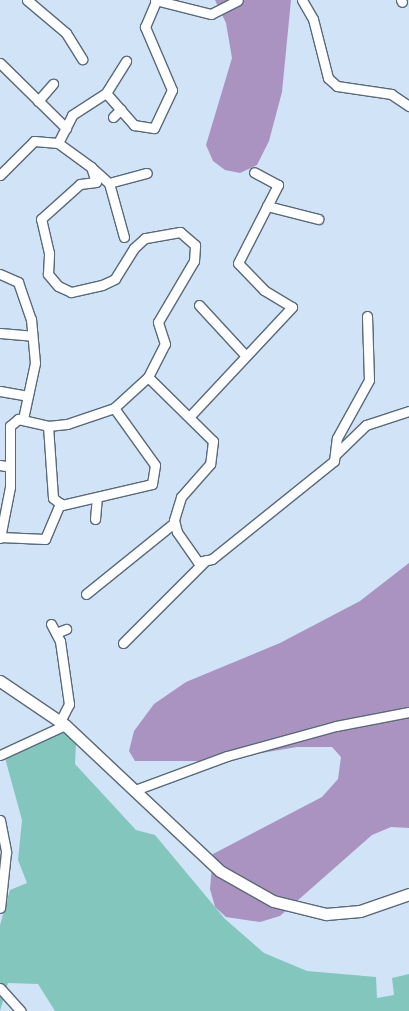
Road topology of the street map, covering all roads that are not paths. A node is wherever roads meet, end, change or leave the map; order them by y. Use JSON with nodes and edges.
{"nodes":[{"id":1,"x":27,"y":0,"type":"edge"},
{"id":2,"x":155,"y":0,"type":"edge"},
{"id":3,"x":238,"y":0,"type":"edge"},
{"id":4,"x":302,"y":0,"type":"edge"},
{"id":5,"x":82,"y":58,"type":"dead end"},
{"id":6,"x":126,"y":60,"type":"dead end"},
{"id":7,"x":0,"y":63,"type":"edge"},
{"id":8,"x":53,"y":84,"type":"dead end"},
{"id":9,"x":106,"y":93,"type":"junction"},
{"id":10,"x":38,"y":100,"type":"junction"},
{"id":11,"x":409,"y":106,"type":"edge"},
{"id":12,"x":121,"y":110,"type":"junction"},
{"id":13,"x":112,"y":117,"type":"dead end"},
{"id":14,"x":66,"y":128,"type":"junction"},
{"id":15,"x":58,"y":143,"type":"junction"},
{"id":16,"x":91,"y":167,"type":"junction"},
{"id":17,"x":254,"y":172,"type":"dead end"},
{"id":18,"x":147,"y":173,"type":"dead end"},
{"id":19,"x":0,"y":175,"type":"edge"},
{"id":20,"x":110,"y":183,"type":"junction"},
{"id":21,"x":267,"y":206,"type":"junction"},
{"id":22,"x":318,"y":219,"type":"dead end"},
{"id":23,"x":124,"y":237,"type":"dead end"},
{"id":24,"x":0,"y":274,"type":"edge"},
{"id":25,"x":199,"y":305,"type":"dead end"},
{"id":26,"x":367,"y":316,"type":"dead end"},
{"id":27,"x":0,"y":333,"type":"edge"},
{"id":28,"x":32,"y":336,"type":"junction"},
{"id":29,"x":246,"y":356,"type":"junction"},
{"id":30,"x":148,"y":377,"type":"junction"},
{"id":31,"x":0,"y":391,"type":"edge"},
{"id":32,"x":28,"y":396,"type":"junction"},
{"id":33,"x":114,"y":408,"type":"junction"},
{"id":34,"x":409,"y":411,"type":"edge"},
{"id":35,"x":191,"y":415,"type":"junction"},
{"id":36,"x":23,"y":419,"type":"junction"},
{"id":37,"x":48,"y":426,"type":"junction"},
{"id":38,"x":335,"y":455,"type":"junction"},
{"id":39,"x":0,"y":465,"type":"edge"},
{"id":40,"x":10,"y":467,"type":"junction"},
{"id":41,"x":97,"y":496,"type":"junction"},
{"id":42,"x":60,"y":503,"type":"junction"},
{"id":43,"x":95,"y":519,"type":"dead end"},
{"id":44,"x":174,"y":523,"type":"junction"},
{"id":45,"x":0,"y":537,"type":"edge"},
{"id":46,"x":206,"y":560,"type":"junction"},
{"id":47,"x":86,"y":594,"type":"dead end"},
{"id":48,"x":52,"y":624,"type":"dead end"},
{"id":49,"x":66,"y":629,"type":"dead end"},
{"id":50,"x":56,"y":634,"type":"junction"},
{"id":51,"x":123,"y":643,"type":"dead end"},
{"id":52,"x":0,"y":681,"type":"edge"},
{"id":53,"x":409,"y":712,"type":"edge"},
{"id":54,"x":62,"y":724,"type":"junction"},
{"id":55,"x":0,"y":755,"type":"edge"},
{"id":56,"x":134,"y":790,"type":"junction"},
{"id":57,"x":0,"y":820,"type":"edge"},
{"id":58,"x":409,"y":894,"type":"edge"},
{"id":59,"x":0,"y":908,"type":"edge"},
{"id":60,"x":0,"y":988,"type":"edge"},
{"id":61,"x":21,"y":1011,"type":"edge"}],
"edges":[{"from":1,"to":5,"type":"street"},
{"from":2,"to":3,"type":"street"},
{"from":2,"to":12,"type":"street"},
{"from":4,"to":11,"type":"street"},
{"from":6,"to":9,"type":"street"},
{"from":7,"to":10,"type":"street"},
{"from":8,"to":10,"type":"street"},
{"from":9,"to":12,"type":"street"},
{"from":9,"to":14,"type":"street"},
{"from":10,"to":14,"type":"street"},
{"from":12,"to":13,"type":"street"},
{"from":14,"to":15,"type":"street"},
{"from":15,"to":16,"type":"street"},
{"from":15,"to":19,"type":"street"},
{"from":16,"to":20,"type":"street"},
{"from":16,"to":30,"type":"street"},
{"from":17,"to":21,"type":"street"},
{"from":18,"to":20,"type":"street"},
{"from":20,"to":23,"type":"street"},
{"from":21,"to":22,"type":"street"},
{"from":21,"to":29,"type":"street"},
{"from":24,"to":28,"type":"street"},
{"from":25,"to":29,"type":"street"},
{"from":26,"to":38,"type":"street"},
{"from":27,"to":28,"type":"street"},
{"from":28,"to":32,"type":"street"},
{"from":29,"to":35,"type":"street"},
{"from":30,"to":33,"type":"street"},
{"from":30,"to":35,"type":"street"},
{"from":31,"to":32,"type":"street"},
{"from":32,"to":36,"type":"street"},
{"from":33,"to":37,"type":"street"},
{"from":33,"to":41,"type":"street"},
{"from":34,"to":38,"type":"street"},
{"from":35,"to":44,"type":"street"},
{"from":36,"to":37,"type":"street"},
{"from":36,"to":40,"type":"street"},
{"from":37,"to":42,"type":"street"},
{"from":38,"to":46,"type":"street"},
{"from":39,"to":40,"type":"street"},
{"from":40,"to":45,"type":"street"},
{"from":41,"to":42,"type":"street"},
{"from":41,"to":43,"type":"street"},
{"from":42,"to":45,"type":"street"},
{"from":44,"to":46,"type":"street"},
{"from":44,"to":47,"type":"street"},
{"from":46,"to":51,"type":"street"},
{"from":48,"to":50,"type":"street"},
{"from":49,"to":50,"type":"street"},
{"from":50,"to":54,"type":"street"},
{"from":52,"to":54,"type":"street"},
{"from":53,"to":56,"type":"street"},
{"from":54,"to":55,"type":"street"},
{"from":54,"to":56,"type":"street"},
{"from":56,"to":58,"type":"street"},
{"from":57,"to":59,"type":"street"},
{"from":60,"to":61,"type":"street"}]}
